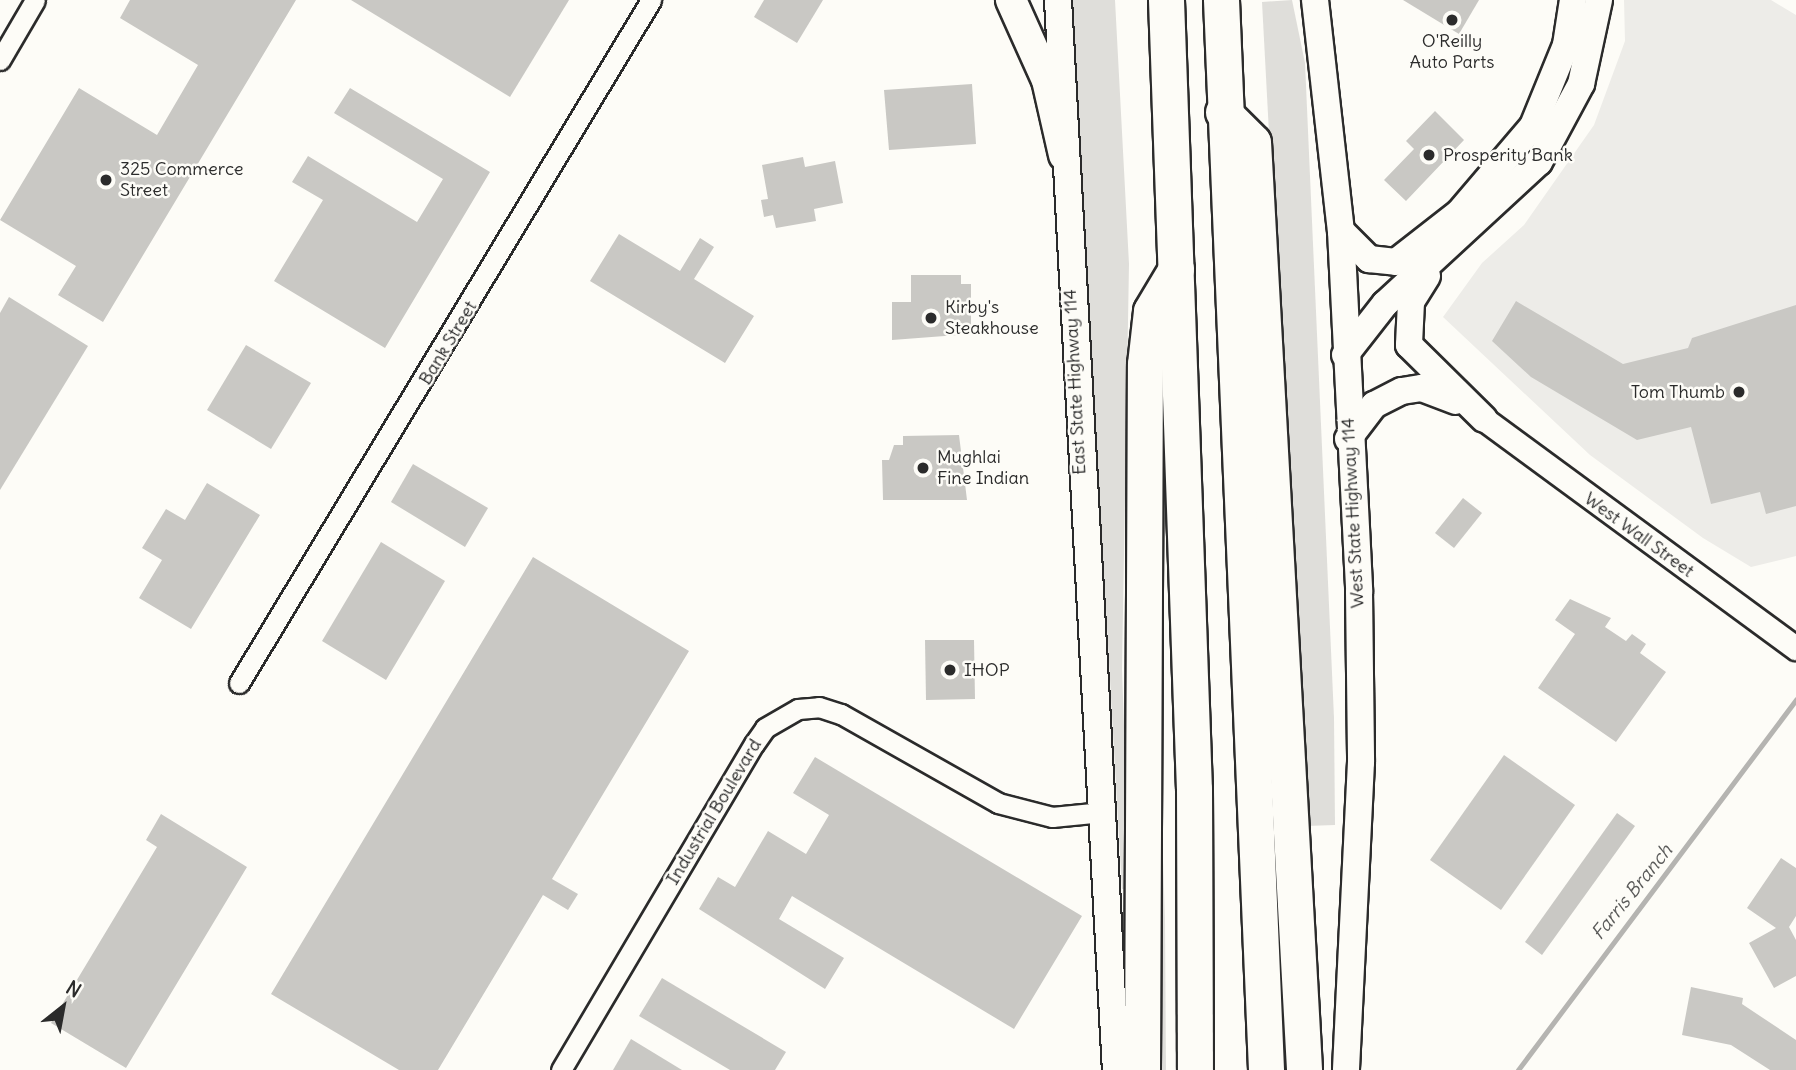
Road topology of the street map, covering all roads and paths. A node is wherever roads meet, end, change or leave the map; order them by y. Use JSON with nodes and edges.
{"nodes":[{"id":1,"x":35,"y":0,"type":"edge"},
{"id":2,"x":651,"y":0,"type":"edge"},
{"id":3,"x":1011,"y":0,"type":"edge"},
{"id":4,"x":1058,"y":0,"type":"edge"},
{"id":5,"x":1166,"y":0,"type":"edge"},
{"id":6,"x":1221,"y":0,"type":"edge"},
{"id":7,"x":1315,"y":0,"type":"edge"},
{"id":8,"x":1585,"y":9,"type":"edge"},
{"id":9,"x":0,"y":60,"type":"edge"},
{"id":10,"x":1223,"y":111,"type":"junction"},
{"id":11,"x":1543,"y":132,"type":"junction"},
{"id":12,"x":1064,"y":155,"type":"junction"},
{"id":13,"x":1340,"y":231,"type":"junction"},
{"id":14,"x":1441,"y":253,"type":"junction"},
{"id":15,"x":1396,"y":262,"type":"junction"},
{"id":16,"x":1176,"y":269,"type":"junction"},
{"id":17,"x":1385,"y":303,"type":"junction"},
{"id":18,"x":1345,"y":355,"type":"junction"},
{"id":19,"x":1484,"y":419,"type":"junction"},
{"id":20,"x":1348,"y":439,"type":"junction"},
{"id":21,"x":1796,"y":648,"type":"edge"},
{"id":22,"x":239,"y":683,"type":"dead end"},
{"id":23,"x":1103,"y":812,"type":"junction"},
{"id":24,"x":1192,"y":1061,"type":"edge"},
{"id":25,"x":561,"y":1070,"type":"edge"},
{"id":26,"x":1116,"y":1070,"type":"edge"},
{"id":27,"x":1142,"y":1070,"type":"edge"},
{"id":28,"x":1266,"y":1070,"type":"edge"},
{"id":29,"x":1304,"y":1070,"type":"edge"},
{"id":30,"x":1346,"y":1070,"type":"edge"}],
"edges":[{"from":1,"to":9,"type":"street"},
{"from":2,"to":22,"type":"street","name":"Bank Street"},
{"from":3,"to":12,"type":"main road"},
{"from":4,"to":12,"type":"main road","name":"East State Highway 114"},
{"from":5,"to":16,"type":"highway"},
{"from":6,"to":10,"type":"highway"},
{"from":7,"to":13,"type":"main road","name":"West State Highway 114"},
{"from":8,"to":11,"type":"main road"},
{"from":10,"to":28,"type":"highway"},
{"from":10,"to":29,"type":"highway"},
{"from":11,"to":14,"type":"main road"},
{"from":11,"to":15,"type":"main road"},
{"from":12,"to":23,"type":"main road","name":"East State Highway 114"},
{"from":13,"to":15,"type":"main road"},
{"from":13,"to":18,"type":"main road","name":"West State Highway 114"},
{"from":14,"to":17,"type":"main road"},
{"from":14,"to":19,"type":"main road"},
{"from":15,"to":17,"type":"main road"},
{"from":16,"to":24,"type":"highway"},
{"from":16,"to":27,"type":"highway"},
{"from":17,"to":18,"type":"main road"},
{"from":17,"to":19,"type":"main road"},
{"from":18,"to":20,"type":"main road","name":"West State Highway 114"},
{"from":19,"to":20,"type":"main road"},
{"from":19,"to":21,"type":"street","name":"West Wall Street"},
{"from":20,"to":30,"type":"main road","name":"West State Highway 114"},
{"from":23,"to":25,"type":"street","name":"Industrial Boulevard"},
{"from":23,"to":26,"type":"main road"}]}
